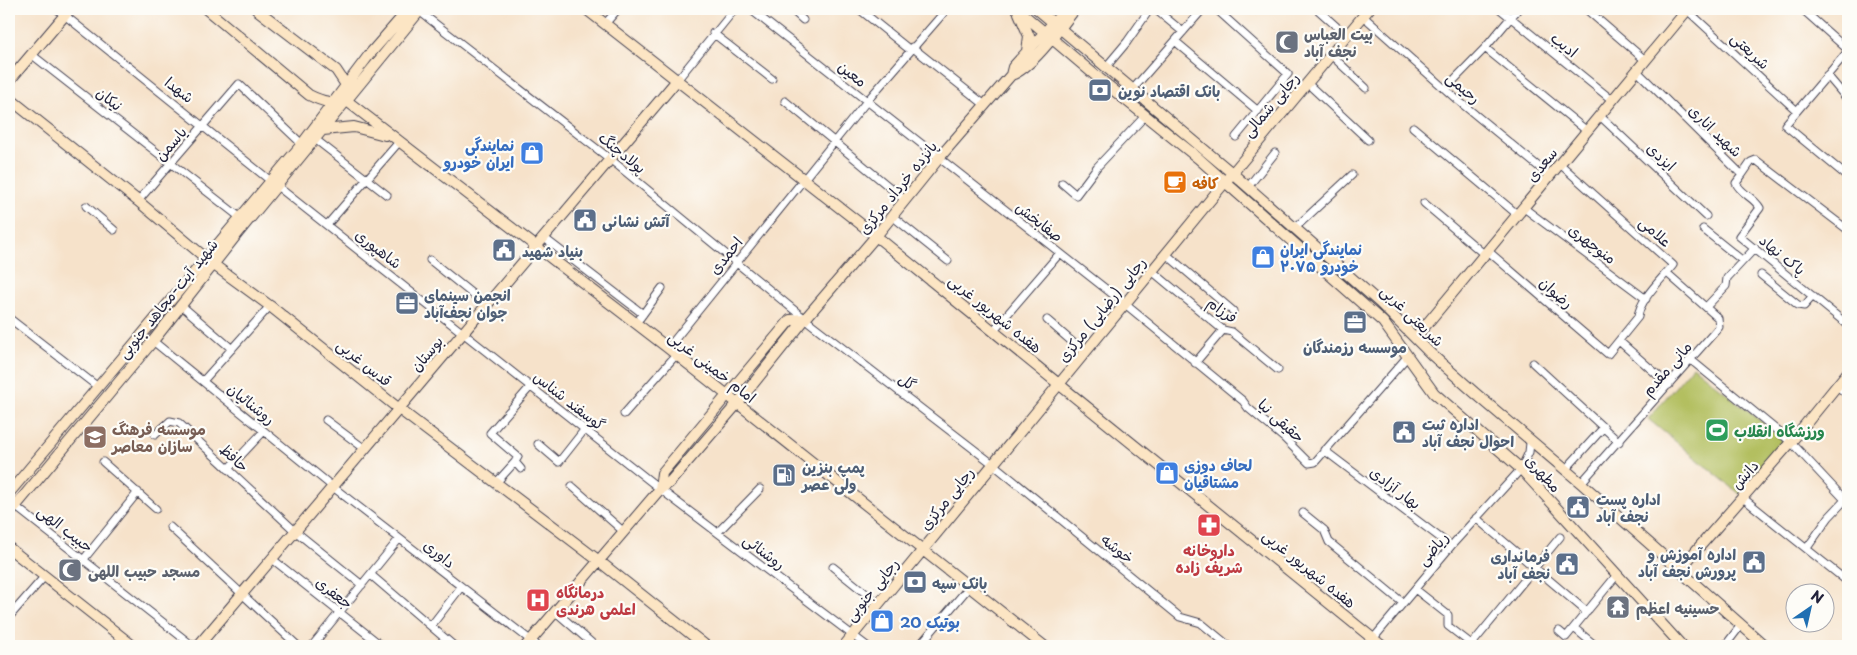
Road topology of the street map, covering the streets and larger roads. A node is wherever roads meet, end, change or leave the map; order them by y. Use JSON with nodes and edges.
{"nodes":[{"id":1,"x":206,"y":9,"type":"edge"},
{"id":2,"x":256,"y":9,"type":"edge"},
{"id":3,"x":586,"y":9,"type":"edge"},
{"id":4,"x":618,"y":9,"type":"edge"},
{"id":5,"x":735,"y":9,"type":"edge"},
{"id":6,"x":750,"y":9,"type":"edge"},
{"id":7,"x":791,"y":9,"type":"edge"},
{"id":8,"x":859,"y":9,"type":"edge"},
{"id":9,"x":947,"y":9,"type":"edge"},
{"id":10,"x":1017,"y":9,"type":"edge"},
{"id":11,"x":1037,"y":9,"type":"edge"},
{"id":12,"x":1066,"y":9,"type":"edge"},
{"id":13,"x":1076,"y":9,"type":"edge"},
{"id":14,"x":1150,"y":9,"type":"edge"},
{"id":15,"x":1155,"y":9,"type":"edge"},
{"id":16,"x":1203,"y":9,"type":"edge"},
{"id":17,"x":1216,"y":9,"type":"edge"},
{"id":18,"x":1318,"y":9,"type":"edge"},
{"id":19,"x":1500,"y":9,"type":"edge"},
{"id":20,"x":1518,"y":9,"type":"edge"},
{"id":21,"x":1586,"y":9,"type":"edge"},
{"id":22,"x":1802,"y":9,"type":"edge"},
{"id":23,"x":417,"y":10,"type":"edge"},
{"id":24,"x":64,"y":11,"type":"edge"},
{"id":25,"x":1684,"y":11,"type":"edge"},
{"id":26,"x":1366,"y":12,"type":"edge"},
{"id":27,"x":1511,"y":18,"type":"junction"},
{"id":28,"x":803,"y":20,"type":"dead end"},
{"id":29,"x":605,"y":24,"type":"junction"},
{"id":30,"x":1057,"y":25,"type":"junction"},
{"id":31,"x":1183,"y":32,"type":"junction"},
{"id":32,"x":714,"y":34,"type":"junction"},
{"id":33,"x":1048,"y":35,"type":"junction"},
{"id":34,"x":1347,"y":36,"type":"junction"},
{"id":35,"x":1175,"y":41,"type":"junction"},
{"id":36,"x":1486,"y":48,"type":"junction"},
{"id":37,"x":911,"y":49,"type":"junction"},
{"id":38,"x":1848,"y":51,"type":"edge"},
{"id":39,"x":1026,"y":52,"type":"junction"},
{"id":40,"x":31,"y":54,"type":"junction"},
{"id":41,"x":1331,"y":55,"type":"junction"},
{"id":42,"x":369,"y":56,"type":"junction"},
{"id":43,"x":1645,"y":60,"type":"junction"},
{"id":44,"x":332,"y":67,"type":"junction"},
{"id":45,"x":1106,"y":67,"type":"junction"},
{"id":46,"x":1637,"y":71,"type":"junction"},
{"id":47,"x":1011,"y":75,"type":"junction"},
{"id":48,"x":1827,"y":75,"type":"junction"},
{"id":49,"x":772,"y":79,"type":"dead end"},
{"id":50,"x":678,"y":80,"type":"junction"},
{"id":51,"x":9,"y":81,"type":"edge"},
{"id":52,"x":1308,"y":83,"type":"junction"},
{"id":53,"x":346,"y":85,"type":"junction"},
{"id":54,"x":1366,"y":88,"type":"dead end"},
{"id":55,"x":1133,"y":89,"type":"junction"},
{"id":56,"x":1445,"y":89,"type":"junction"},
{"id":57,"x":309,"y":95,"type":"junction"},
{"id":58,"x":9,"y":98,"type":"edge"},
{"id":59,"x":1612,"y":100,"type":"junction"},
{"id":60,"x":1848,"y":100,"type":"edge"},
{"id":61,"x":347,"y":101,"type":"junction"},
{"id":62,"x":867,"y":101,"type":"junction"},
{"id":63,"x":786,"y":102,"type":"dead end"},
{"id":64,"x":332,"y":104,"type":"junction"},
{"id":65,"x":985,"y":105,"type":"junction"},
{"id":66,"x":1258,"y":111,"type":"junction"},
{"id":67,"x":1797,"y":111,"type":"junction"},
{"id":68,"x":1146,"y":115,"type":"junction"},
{"id":69,"x":1600,"y":116,"type":"junction"},
{"id":70,"x":204,"y":125,"type":"junction"},
{"id":71,"x":1413,"y":126,"type":"dead end"},
{"id":72,"x":320,"y":127,"type":"junction"},
{"id":73,"x":1587,"y":132,"type":"junction"},
{"id":74,"x":1236,"y":137,"type":"dead end"},
{"id":75,"x":315,"y":139,"type":"junction"},
{"id":76,"x":396,"y":139,"type":"junction"},
{"id":77,"x":1368,"y":140,"type":"dead end"},
{"id":78,"x":835,"y":142,"type":"junction"},
{"id":79,"x":304,"y":147,"type":"junction"},
{"id":80,"x":1275,"y":153,"type":"dead end"},
{"id":81,"x":939,"y":158,"type":"junction"},
{"id":82,"x":610,"y":159,"type":"junction"},
{"id":83,"x":171,"y":163,"type":"junction"},
{"id":84,"x":1560,"y":164,"type":"junction"},
{"id":85,"x":1232,"y":173,"type":"junction"},
{"id":86,"x":1352,"y":175,"type":"dead end"},
{"id":87,"x":1742,"y":175,"type":"junction"},
{"id":88,"x":1550,"y":176,"type":"junction"},
{"id":89,"x":1848,"y":177,"type":"edge"},
{"id":90,"x":366,"y":179,"type":"junction"},
{"id":91,"x":805,"y":179,"type":"junction"},
{"id":92,"x":1062,"y":182,"type":"dead end"},
{"id":93,"x":1225,"y":182,"type":"junction"},
{"id":94,"x":274,"y":183,"type":"junction"},
{"id":95,"x":1248,"y":187,"type":"junction"},
{"id":96,"x":387,"y":195,"type":"dead end"},
{"id":97,"x":905,"y":200,"type":"junction"},
{"id":98,"x":138,"y":201,"type":"junction"},
{"id":99,"x":1424,"y":203,"type":"dead end"},
{"id":100,"x":86,"y":206,"type":"dead end"},
{"id":101,"x":1521,"y":211,"type":"junction"},
{"id":102,"x":892,"y":216,"type":"junction"},
{"id":103,"x":1706,"y":216,"type":"dead end"},
{"id":104,"x":243,"y":220,"type":"junction"},
{"id":105,"x":327,"y":225,"type":"junction"},
{"id":106,"x":1295,"y":228,"type":"junction"},
{"id":107,"x":1703,"y":229,"type":"dead end"},
{"id":108,"x":114,"y":230,"type":"dead end"},
{"id":109,"x":1848,"y":230,"type":"edge"},
{"id":110,"x":876,"y":236,"type":"junction"},
{"id":111,"x":543,"y":237,"type":"junction"},
{"id":112,"x":536,"y":247,"type":"junction"},
{"id":113,"x":1754,"y":248,"type":"junction"},
{"id":114,"x":1487,"y":253,"type":"junction"},
{"id":115,"x":1060,"y":254,"type":"junction"},
{"id":116,"x":1166,"y":254,"type":"junction"},
{"id":117,"x":430,"y":260,"type":"dead end"},
{"id":118,"x":210,"y":261,"type":"junction"},
{"id":119,"x":948,"y":261,"type":"dead end"},
{"id":120,"x":1743,"y":261,"type":"junction"},
{"id":121,"x":737,"y":263,"type":"junction"},
{"id":122,"x":1152,"y":271,"type":"junction"},
{"id":123,"x":1667,"y":273,"type":"junction"},
{"id":124,"x":1762,"y":275,"type":"dead end"},
{"id":125,"x":662,"y":288,"type":"dead end"},
{"id":126,"x":1813,"y":296,"type":"junction"},
{"id":127,"x":1646,"y":299,"type":"junction"},
{"id":128,"x":1125,"y":304,"type":"junction"},
{"id":129,"x":486,"y":305,"type":"junction"},
{"id":130,"x":182,"y":306,"type":"junction"},
{"id":131,"x":270,"y":306,"type":"junction"},
{"id":132,"x":1706,"y":307,"type":"junction"},
{"id":133,"x":1233,"y":311,"type":"dead end"},
{"id":134,"x":642,"y":314,"type":"junction"},
{"id":135,"x":9,"y":318,"type":"edge"},
{"id":136,"x":805,"y":319,"type":"junction"},
{"id":137,"x":1047,"y":320,"type":"dead end"},
{"id":138,"x":1383,"y":322,"type":"joint"},
{"id":139,"x":636,"y":324,"type":"junction"},
{"id":140,"x":1848,"y":325,"type":"edge"},
{"id":141,"x":1223,"y":330,"type":"junction"},
{"id":142,"x":993,"y":331,"type":"junction"},
{"id":143,"x":463,"y":333,"type":"junction"},
{"id":144,"x":1416,"y":337,"type":"junction"},
{"id":145,"x":1619,"y":340,"type":"junction"},
{"id":146,"x":153,"y":341,"type":"junction"},
{"id":147,"x":232,"y":349,"type":"junction"},
{"id":148,"x":672,"y":352,"type":"junction"},
{"id":149,"x":1085,"y":353,"type":"junction"},
{"id":150,"x":1407,"y":356,"type":"junction"},
{"id":151,"x":1691,"y":360,"type":"junction"},
{"id":152,"x":1533,"y":362,"type":"dead end"},
{"id":153,"x":1195,"y":363,"type":"junction"},
{"id":154,"x":1278,"y":370,"type":"dead end"},
{"id":155,"x":1848,"y":372,"type":"edge"},
{"id":156,"x":204,"y":382,"type":"junction"},
{"id":157,"x":1059,"y":384,"type":"junction"},
{"id":158,"x":1669,"y":385,"type":"junction"},
{"id":159,"x":531,"y":386,"type":"junction"},
{"id":160,"x":1837,"y":386,"type":"junction"},
{"id":161,"x":98,"y":387,"type":"junction"},
{"id":162,"x":1848,"y":395,"type":"edge"},
{"id":163,"x":727,"y":396,"type":"junction"},
{"id":164,"x":737,"y":404,"type":"junction"},
{"id":165,"x":399,"y":409,"type":"junction"},
{"id":166,"x":624,"y":414,"type":"dead end"},
{"id":167,"x":326,"y":420,"type":"dead end"},
{"id":168,"x":1604,"y":427,"type":"junction"},
{"id":169,"x":585,"y":429,"type":"junction"},
{"id":170,"x":264,"y":431,"type":"junction"},
{"id":171,"x":156,"y":435,"type":"dead end"},
{"id":172,"x":1527,"y":437,"type":"junction"},
{"id":173,"x":1619,"y":442,"type":"junction"},
{"id":174,"x":1791,"y":442,"type":"junction"},
{"id":175,"x":538,"y":444,"type":"dead end"},
{"id":176,"x":365,"y":449,"type":"junction"},
{"id":177,"x":1324,"y":450,"type":"junction"},
{"id":178,"x":1545,"y":452,"type":"junction"},
{"id":179,"x":103,"y":462,"type":"dead end"},
{"id":180,"x":515,"y":462,"type":"junction"},
{"id":181,"x":993,"y":464,"type":"junction"},
{"id":182,"x":1521,"y":467,"type":"junction"},
{"id":183,"x":228,"y":469,"type":"junction"},
{"id":184,"x":521,"y":469,"type":"dead end"},
{"id":185,"x":1565,"y":470,"type":"junction"},
{"id":186,"x":1581,"y":483,"type":"junction"},
{"id":187,"x":496,"y":484,"type":"junction"},
{"id":188,"x":332,"y":486,"type":"junction"},
{"id":189,"x":572,"y":486,"type":"dead end"},
{"id":190,"x":660,"y":489,"type":"junction"},
{"id":191,"x":760,"y":489,"type":"dead end"},
{"id":192,"x":138,"y":492,"type":"junction"},
{"id":193,"x":9,"y":493,"type":"edge"},
{"id":194,"x":1743,"y":498,"type":"junction"},
{"id":195,"x":1847,"y":502,"type":"edge"},
{"id":196,"x":156,"y":509,"type":"dead end"},
{"id":197,"x":12,"y":510,"type":"edge"},
{"id":198,"x":1303,"y":513,"type":"dead end"},
{"id":199,"x":1476,"y":518,"type":"junction"},
{"id":200,"x":170,"y":527,"type":"dead end"},
{"id":201,"x":294,"y":531,"type":"junction"},
{"id":202,"x":624,"y":532,"type":"junction"},
{"id":203,"x":718,"y":532,"type":"junction"},
{"id":204,"x":1560,"y":537,"type":"dead end"},
{"id":205,"x":399,"y":539,"type":"junction"},
{"id":206,"x":1451,"y":546,"type":"junction"},
{"id":207,"x":9,"y":548,"type":"edge"},
{"id":208,"x":1806,"y":548,"type":"junction"},
{"id":209,"x":922,"y":550,"type":"junction"},
{"id":210,"x":271,"y":558,"type":"junction"},
{"id":211,"x":84,"y":559,"type":"junction"},
{"id":212,"x":599,"y":561,"type":"junction"},
{"id":213,"x":833,"y":567,"type":"dead end"},
{"id":214,"x":1534,"y":568,"type":"junction"},
{"id":215,"x":1680,"y":569,"type":"junction"},
{"id":216,"x":371,"y":575,"type":"junction"},
{"id":217,"x":1616,"y":576,"type":"junction"},
{"id":218,"x":44,"y":577,"type":"junction"},
{"id":219,"x":1848,"y":582,"type":"edge"},
{"id":220,"x":362,"y":585,"type":"junction"},
{"id":221,"x":461,"y":587,"type":"junction"},
{"id":222,"x":969,"y":587,"type":"junction"},
{"id":223,"x":1415,"y":589,"type":"junction"},
{"id":224,"x":241,"y":594,"type":"junction"},
{"id":225,"x":1403,"y":603,"type":"junction"},
{"id":226,"x":879,"y":604,"type":"junction"},
{"id":227,"x":556,"y":612,"type":"junction"},
{"id":228,"x":1587,"y":612,"type":"junction"},
{"id":229,"x":340,"y":613,"type":"junction"},
{"id":230,"x":9,"y":617,"type":"edge"},
{"id":231,"x":1741,"y":625,"type":"junction"},
{"id":232,"x":430,"y":626,"type":"junction"},
{"id":233,"x":1574,"y":628,"type":"junction"},
{"id":234,"x":1559,"y":631,"type":"dead end"},
{"id":235,"x":853,"y":635,"type":"junction"},
{"id":236,"x":1370,"y":643,"type":"edge"},
{"id":237,"x":1848,"y":643,"type":"edge"},
{"id":238,"x":532,"y":644,"type":"edge"},
{"id":239,"x":1473,"y":645,"type":"edge"},
{"id":240,"x":133,"y":646,"type":"edge"},
{"id":241,"x":193,"y":646,"type":"edge"},
{"id":242,"x":198,"y":646,"type":"edge"},
{"id":243,"x":298,"y":646,"type":"edge"},
{"id":244,"x":312,"y":646,"type":"edge"},
{"id":245,"x":382,"y":646,"type":"edge"},
{"id":246,"x":454,"y":646,"type":"edge"},
{"id":247,"x":596,"y":646,"type":"edge"},
{"id":248,"x":706,"y":646,"type":"edge"},
{"id":249,"x":844,"y":646,"type":"edge"},
{"id":250,"x":867,"y":646,"type":"edge"},
{"id":251,"x":919,"y":646,"type":"edge"},
{"id":252,"x":1044,"y":646,"type":"edge"},
{"id":253,"x":1229,"y":646,"type":"edge"},
{"id":254,"x":1382,"y":646,"type":"edge"},
{"id":255,"x":1596,"y":646,"type":"edge"},
{"id":256,"x":1682,"y":646,"type":"edge"},
{"id":257,"x":1725,"y":646,"type":"edge"},
{"id":258,"x":1765,"y":646,"type":"edge"},
{"id":259,"x":1846,"y":646,"type":"edge"}],
"edges":[{"from":1,"to":57,"type":"street"},
{"from":2,"to":44,"type":"street"},
{"from":3,"to":29,"type":"street","name":"هفده شهریور غربی"},
{"from":4,"to":29,"type":"street"},
{"from":5,"to":32,"type":"street"},
{"from":6,"to":62,"type":"street","name":"معین"},
{"from":7,"to":28,"type":"street"},
{"from":8,"to":37,"type":"street"},
{"from":9,"to":37,"type":"street","name":"احمدی"},
{"from":10,"to":33,"type":"street","name":"شریعتی غربی"},
{"from":10,"to":39,"type":"street"},
{"from":11,"to":30,"type":"street","name":"شریعتی غربی"},
{"from":12,"to":30,"type":"street"},
{"from":13,"to":30,"type":"street"},
{"from":14,"to":45,"type":"street"},
{"from":15,"to":31,"type":"street"},
{"from":16,"to":31,"type":"street"},
{"from":17,"to":66,"type":"street"},
{"from":18,"to":34,"type":"street"},
{"from":19,"to":27,"type":"street","name":"ادیب"},
{"from":20,"to":27,"type":"street"},
{"from":21,"to":43,"type":"street"},
{"from":22,"to":38,"type":"street"},
{"from":23,"to":42,"type":"street"},
{"from":23,"to":61,"type":"street","name":"شهید آیت-مجاهد جنوبی"},
{"from":23,"to":82,"type":"street","name":"پولادچنگ"},
{"from":24,"to":40,"type":"street"},
{"from":24,"to":70,"type":"street","name":"شهدا"},
{"from":25,"to":43,"type":"street","name":"سعدی"},
{"from":25,"to":67,"type":"street","name":"شریعتی"},
{"from":26,"to":34,"type":"street","name":"رجایی شمالی"},
{"from":26,"to":56,"type":"street","name":"رحیمی"},
{"from":27,"to":36,"type":"street"},
{"from":27,"to":59,"type":"street","name":"ادیب"},
{"from":29,"to":50,"type":"street","name":"هفده شهریور غربی"},
{"from":30,"to":33,"type":"street"},
{"from":30,"to":45,"type":"street","name":"شریعتی غربی"},
{"from":31,"to":35,"type":"street"},
{"from":32,"to":49,"type":"street"},
{"from":32,"to":50,"type":"street"},
{"from":33,"to":39,"type":"street","name":"پانزده خرداد مرکزی"},
{"from":33,"to":47,"type":"street","name":"پانزده خرداد مرکزی"},
{"from":33,"to":68,"type":"street","name":"شریعتی غربی"},
{"from":34,"to":41,"type":"street","name":"رجایی شمالی"},
{"from":35,"to":55,"type":"street"},
{"from":35,"to":66,"type":"street"},
{"from":36,"to":56,"type":"street"},
{"from":36,"to":73,"type":"street"},
{"from":37,"to":62,"type":"street","name":"احمدی"},
{"from":37,"to":65,"type":"street"},
{"from":38,"to":48,"type":"street"},
{"from":39,"to":47,"type":"street","name":"پانزده خرداد مرکزی"},
{"from":40,"to":51,"type":"street"},
{"from":40,"to":83,"type":"street","name":"نیکان"},
{"from":41,"to":52,"type":"street","name":"رجایی شمالی"},
{"from":41,"to":54,"type":"street"},
{"from":42,"to":44,"type":"street"},
{"from":42,"to":53,"type":"street","name":"شهید آیت-مجاهد جنوبی"},
{"from":43,"to":46,"type":"street","name":"سعدی"},
{"from":44,"to":53,"type":"street"},
{"from":45,"to":55,"type":"street","name":"شریعتی غربی"},
{"from":46,"to":59,"type":"street","name":"سعدی"},
{"from":46,"to":87,"type":"street","name":"شهید اناری"},
{"from":47,"to":65,"type":"street","name":"پانزده خرداد مرکزی"},
{"from":48,"to":60,"type":"street"},
{"from":48,"to":67,"type":"street"},
{"from":50,"to":82,"type":"street","name":"بوستان"},
{"from":50,"to":91,"type":"street","name":"هفده شهریور غربی"},
{"from":52,"to":77,"type":"street"},
{"from":52,"to":85,"type":"street","name":"رجایی شمالی"},
{"from":53,"to":61,"type":"street"},
{"from":53,"to":64,"type":"street","name":"شهید آیت-مجاهد جنوبی"},
{"from":55,"to":85,"type":"street","name":"شریعتی غربی"},
{"from":56,"to":88,"type":"street","name":"رحیمی"},
{"from":57,"to":64,"type":"street"},
{"from":57,"to":72,"type":"street"},
{"from":58,"to":98,"type":"street","name":"قدس غربی"},
{"from":59,"to":69,"type":"street","name":"سعدی"},
{"from":61,"to":64,"type":"street"},
{"from":61,"to":72,"type":"street","name":"شهید آیت-مجاهد جنوبی"},
{"from":61,"to":76,"type":"street","name":"امام خمینی غربی"},
{"from":62,"to":78,"type":"street","name":"احمدی"},
{"from":62,"to":81,"type":"street","name":"معین"},
{"from":63,"to":78,"type":"street"},
{"from":64,"to":72,"type":"street","name":"شهید آیت-مجاهد جنوبی"},
{"from":65,"to":81,"type":"street","name":"پانزده خرداد مرکزی"},
{"from":66,"to":74,"type":"street"},
{"from":67,"to":89,"type":"street"},
{"from":68,"to":92,"type":"street"},
{"from":68,"to":93,"type":"street","name":"شریعتی غربی"},
{"from":69,"to":73,"type":"street","name":"سعدی"},
{"from":69,"to":103,"type":"street","name":"ایزدی"},
{"from":70,"to":79,"type":"street","name":"یاسمن"},
{"from":70,"to":83,"type":"street","name":"یاسمن"},
{"from":70,"to":94,"type":"street","name":"شهدا"},
{"from":71,"to":101,"type":"street","name":"منوچهری"},
{"from":72,"to":75,"type":"street","name":"شهید آیت-مجاهد جنوبی"},
{"from":72,"to":76,"type":"street"},
{"from":72,"to":79,"type":"street","name":"شهید آیت-مجاهد جنوبی"},
{"from":73,"to":84,"type":"street","name":"سعدی"},
{"from":75,"to":79,"type":"street","name":"شهید آیت-مجاهد جنوبی"},
{"from":75,"to":90,"type":"street"},
{"from":76,"to":90,"type":"street"},
{"from":76,"to":112,"type":"street","name":"امام خمینی غربی"},
{"from":78,"to":91,"type":"street","name":"احمدی"},
{"from":78,"to":97,"type":"street"},
{"from":79,"to":94,"type":"street","name":"شهید آیت-مجاهد جنوبی"},
{"from":80,"to":95,"type":"street"},
{"from":81,"to":97,"type":"street","name":"پانزده خرداد مرکزی"},
{"from":81,"to":115,"type":"street","name":"صفابخش"},
{"from":82,"to":111,"type":"street","name":"بوستان"},
{"from":82,"to":121,"type":"street","name":"پولادچنگ"},
{"from":83,"to":98,"type":"street","name":"یاسمن"},
{"from":83,"to":104,"type":"street","name":"نیکان"},
{"from":84,"to":88,"type":"street","name":"سعدی"},
{"from":84,"to":123,"type":"street","name":"علامی"},
{"from":85,"to":93,"type":"street","name":"رجایی (رضایی) مرکزی"},
{"from":85,"to":95,"type":"street","name":"شریعتی غربی"},
{"from":86,"to":106,"type":"street"},
{"from":87,"to":109,"type":"street","name":"شهید اناری"},
{"from":87,"to":113,"type":"street","name":"پاک نهاد"},
{"from":88,"to":101,"type":"street","name":"سعدی"},
{"from":90,"to":96,"type":"street"},
{"from":90,"to":105,"type":"street"},
{"from":91,"to":110,"type":"street","name":"هفده شهریور غربی"},
{"from":91,"to":121,"type":"street","name":"احمدی"},
{"from":93,"to":116,"type":"street","name":"رجایی (رضایی) مرکزی"},
{"from":93,"to":138,"type":"street","name":"شریعتی غربی"},
{"from":94,"to":104,"type":"street","name":"شهید آیت-مجاهد جنوبی"},
{"from":94,"to":105,"type":"street","name":"شاهپوری"},
{"from":95,"to":106,"type":"street","name":"شریعتی غربی"},
{"from":97,"to":102,"type":"street","name":"پانزده خرداد مرکزی"},
{"from":98,"to":118,"type":"street","name":"قدس غربی"},
{"from":99,"to":114,"type":"street","name":"رضوان"},
{"from":100,"to":108,"type":"street"},
{"from":101,"to":114,"type":"street","name":"سعدی"},
{"from":101,"to":127,"type":"street","name":"منوچهری"},
{"from":102,"to":110,"type":"street","name":"پانزده خرداد مرکزی"},
{"from":102,"to":119,"type":"street"},
{"from":104,"to":118,"type":"street","name":"شهید آیت-مجاهد جنوبی"},
{"from":105,"to":143,"type":"street","name":"شاهپوری"},
{"from":106,"to":144,"type":"street","name":"شریعتی غربی"},
{"from":107,"to":120,"type":"street"},
{"from":110,"to":136,"type":"street","name":"پانزده خرداد مرکزی"},
{"from":110,"to":142,"type":"street","name":"هفده شهریور غربی"},
{"from":111,"to":112,"type":"street","name":"بوستان"},
{"from":111,"to":134,"type":"street"},
{"from":112,"to":129,"type":"street","name":"بوستان"},
{"from":112,"to":139,"type":"street","name":"امام خمینی غربی"},
{"from":113,"to":120,"type":"street"},
{"from":113,"to":126,"type":"street","name":"پاک نهاد"},
{"from":114,"to":144,"type":"street","name":"سعدی"},
{"from":114,"to":145,"type":"street","name":"رضوان"},
{"from":115,"to":128,"type":"street","name":"صفابخش"},
{"from":115,"to":142,"type":"street"},
{"from":116,"to":122,"type":"street","name":"رجایی (رضایی) مرکزی"},
{"from":116,"to":133,"type":"street"},
{"from":117,"to":129,"type":"street"},
{"from":118,"to":130,"type":"street","name":"شهید آیت-مجاهد جنوبی"},
{"from":118,"to":131,"type":"street","name":"قدس غربی"},
{"from":118,"to":161,"type":"street","name":"شهید آیت-مجاهد جنوبی"},
{"from":120,"to":132,"type":"street"},
{"from":121,"to":136,"type":"street","name":"پولادچنگ"},
{"from":121,"to":148,"type":"street","name":"احمدی"},
{"from":122,"to":128,"type":"street","name":"رجایی (رضایی) مرکزی"},
{"from":122,"to":141,"type":"street","name":"فرزام"},
{"from":123,"to":127,"type":"street"},
{"from":123,"to":132,"type":"street","name":"مانی مقدم"},
{"from":124,"to":126,"type":"street"},
{"from":125,"to":134,"type":"street"},
{"from":126,"to":140,"type":"street","name":"پاک نهاد"},
{"from":127,"to":145,"type":"street"},
{"from":128,"to":149,"type":"street","name":"رجایی (رضایی) مرکزی"},
{"from":128,"to":153,"type":"street","name":"حقیقی نیا"},
{"from":129,"to":143,"type":"street","name":"بوستان"},
{"from":130,"to":146,"type":"street","name":"شهید آیت-مجاهد جنوبی"},
{"from":130,"to":147,"type":"street"},
{"from":131,"to":147,"type":"street"},
{"from":131,"to":165,"type":"street","name":"قدس غربی"},
{"from":132,"to":151,"type":"street","name":"مانی مقدم"},
{"from":134,"to":139,"type":"street"},
{"from":135,"to":161,"type":"street"},
{"from":136,"to":163,"type":"street","name":"پانزده خرداد مرکزی"},
{"from":136,"to":164,"type":"street","name":"پانزده خرداد مرکزی"},
{"from":136,"to":181,"type":"street","name":"گل"},
{"from":137,"to":149,"type":"street"},
{"from":138,"to":150,"type":"street","name":"مطهری"},
{"from":139,"to":148,"type":"street","name":"امام خمینی غربی"},
{"from":141,"to":153,"type":"street"},
{"from":141,"to":154,"type":"street","name":"فرزام"},
{"from":142,"to":157,"type":"street","name":"هفده شهریور غربی"},
{"from":143,"to":159,"type":"street","name":"گوسفند شناس"},
{"from":143,"to":165,"type":"street","name":"بوستان"},
{"from":144,"to":172,"type":"street","name":"شریعتی غربی"},
{"from":145,"to":158,"type":"street"},
{"from":146,"to":156,"type":"street","name":"روشنائیان"},
{"from":146,"to":197,"type":"street","name":"شهید آیت-مجاهد جنوبی"},
{"from":147,"to":156,"type":"street"},
{"from":148,"to":163,"type":"street","name":"امام خمینی غربی"},
{"from":148,"to":166,"type":"street","name":"احمدی"},
{"from":149,"to":157,"type":"street","name":"رجایی (رضایی) مرکزی"},
{"from":150,"to":177,"type":"street","name":"حقیقی نیا"},
{"from":150,"to":182,"type":"street","name":"مطهری"},
{"from":151,"to":158,"type":"street","name":"مانی مقدم"},
{"from":151,"to":174,"type":"street"},
{"from":152,"to":168,"type":"street"},
{"from":153,"to":177,"type":"street","name":"حقیقی نیا"},
{"from":155,"to":160,"type":"street","name":"دانش"},
{"from":156,"to":170,"type":"street","name":"روشنائیان"},
{"from":157,"to":181,"type":"street","name":"رجایی (رضایی) مرکزی"},
{"from":157,"to":236,"type":"street","name":"هفده شهریور غربی"},
{"from":158,"to":173,"type":"street","name":"مانی مقدم"},
{"from":159,"to":169,"type":"street","name":"گوسفند شناس"},
{"from":159,"to":180,"type":"street"},
{"from":160,"to":162,"type":"street"},
{"from":160,"to":174,"type":"street","name":"دانش"},
{"from":161,"to":193,"type":"street","name":"شهید آیت-مجاهد جنوبی"},
{"from":163,"to":164,"type":"street","name":"امام خمینی غربی"},
{"from":163,"to":190,"type":"street","name":"پانزده خرداد مرکزی"},
{"from":164,"to":190,"type":"street","name":"پانزده خرداد مرکزی"},
{"from":164,"to":209,"type":"street","name":"امام خمینی غربی"},
{"from":165,"to":176,"type":"street","name":"بوستان"},
{"from":165,"to":187,"type":"street","name":"قدس غربی"},
{"from":167,"to":176,"type":"street"},
{"from":168,"to":173,"type":"street"},
{"from":168,"to":185,"type":"street"},
{"from":169,"to":175,"type":"street"},
{"from":169,"to":190,"type":"street","name":"گوسفند شناس"},
{"from":170,"to":183,"type":"street"},
{"from":170,"to":188,"type":"street","name":"روشنائیان"},
{"from":171,"to":183,"type":"street","name":"حافظ"},
{"from":172,"to":178,"type":"street","name":"شریعتی غربی"},
{"from":172,"to":182,"type":"street"},
{"from":173,"to":186,"type":"street","name":"مانی مقدم"},
{"from":174,"to":194,"type":"street","name":"دانش"},
{"from":174,"to":195,"type":"street"},
{"from":176,"to":188,"type":"street","name":"بوستان"},
{"from":177,"to":206,"type":"street","name":"بهار آزادی"},
{"from":178,"to":182,"type":"street"},
{"from":178,"to":185,"type":"street","name":"شریعتی غربی"},
{"from":179,"to":192,"type":"street"},
{"from":180,"to":184,"type":"street"},
{"from":180,"to":187,"type":"street"},
{"from":181,"to":209,"type":"street","name":"رجایی مرکزی"},
{"from":181,"to":253,"type":"street","name":"خوشه"},
{"from":182,"to":199,"type":"street","name":"ریاضی"},
{"from":182,"to":217,"type":"street","name":"مطهری"},
{"from":183,"to":201,"type":"street","name":"حافظ"},
{"from":185,"to":186,"type":"street","name":"شریعتی غربی"},
{"from":186,"to":215,"type":"street","name":"شریعتی غربی"},
{"from":187,"to":212,"type":"street","name":"قدس غربی"},
{"from":188,"to":201,"type":"street","name":"بوستان"},
{"from":188,"to":205,"type":"street","name":"داوری"},
{"from":189,"to":202,"type":"street"},
{"from":190,"to":202,"type":"street"},
{"from":190,"to":203,"type":"street","name":"روشنائی"},
{"from":191,"to":203,"type":"street"},
{"from":192,"to":196,"type":"street"},
{"from":192,"to":211,"type":"street"},
{"from":194,"to":208,"type":"street"},
{"from":194,"to":215,"type":"street","name":"دانش"},
{"from":195,"to":208,"type":"street"},
{"from":197,"to":211,"type":"street","name":"حبیب الهی"},
{"from":198,"to":225,"type":"street"},
{"from":199,"to":206,"type":"street","name":"ریاضی"},
{"from":199,"to":214,"type":"street"},
{"from":200,"to":224,"type":"street"},
{"from":201,"to":210,"type":"street","name":"بوستان"},
{"from":201,"to":220,"type":"street","name":"حافظ"},
{"from":202,"to":212,"type":"street"},
{"from":203,"to":235,"type":"street","name":"روشنائی"},
{"from":204,"to":214,"type":"street"},
{"from":205,"to":216,"type":"street"},
{"from":205,"to":221,"type":"street","name":"داوری"},
{"from":206,"to":223,"type":"street","name":"ریاضی"},
{"from":207,"to":218,"type":"street"},
{"from":208,"to":219,"type":"street"},
{"from":209,"to":222,"type":"street","name":"امام خمینی غربی"},
{"from":209,"to":226,"type":"street","name":"رجایی جنوبی"},
{"from":210,"to":224,"type":"street","name":"بوستان"},
{"from":210,"to":229,"type":"street","name":"جعفری"},
{"from":211,"to":241,"type":"street","name":"حبیب الهی"},
{"from":212,"to":227,"type":"street"},
{"from":212,"to":248,"type":"street","name":"قدس غربی"},
{"from":213,"to":226,"type":"street"},
{"from":214,"to":228,"type":"street"},
{"from":214,"to":239,"type":"street"},
{"from":215,"to":231,"type":"street","name":"شریعتی غربی"},
{"from":216,"to":220,"type":"street"},
{"from":216,"to":232,"type":"street"},
{"from":217,"to":228,"type":"street"},
{"from":217,"to":256,"type":"street","name":"مطهری"},
{"from":218,"to":230,"type":"street"},
{"from":218,"to":240,"type":"street"},
{"from":220,"to":229,"type":"street"},
{"from":221,"to":232,"type":"street"},
{"from":221,"to":238,"type":"street","name":"داوری"},
{"from":222,"to":251,"type":"street"},
{"from":222,"to":252,"type":"street","name":"امام خمینی غربی"},
{"from":223,"to":225,"type":"street","name":"ریاضی"},
{"from":223,"to":239,"type":"street"},
{"from":224,"to":242,"type":"street","name":"بوستان"},
{"from":224,"to":243,"type":"street"},
{"from":225,"to":236,"type":"street","name":"ریاضی"},
{"from":226,"to":235,"type":"street","name":"رجایی جنوبی"},
{"from":227,"to":238,"type":"street"},
{"from":227,"to":247,"type":"street"},
{"from":228,"to":233,"type":"street"},
{"from":229,"to":244,"type":"street"},
{"from":229,"to":245,"type":"street","name":"جعفری"},
{"from":231,"to":257,"type":"street"},
{"from":231,"to":258,"type":"street","name":"شریعتی غربی"},
{"from":232,"to":246,"type":"street"},
{"from":233,"to":234,"type":"street"},
{"from":233,"to":255,"type":"street"},
{"from":235,"to":249,"type":"street","name":"رجایی جنوبی"},
{"from":235,"to":250,"type":"street","name":"روشنائی"},
{"from":236,"to":254,"type":"street","name":"هفده شهریور غربی"},
{"from":237,"to":259,"type":"street"}]}
